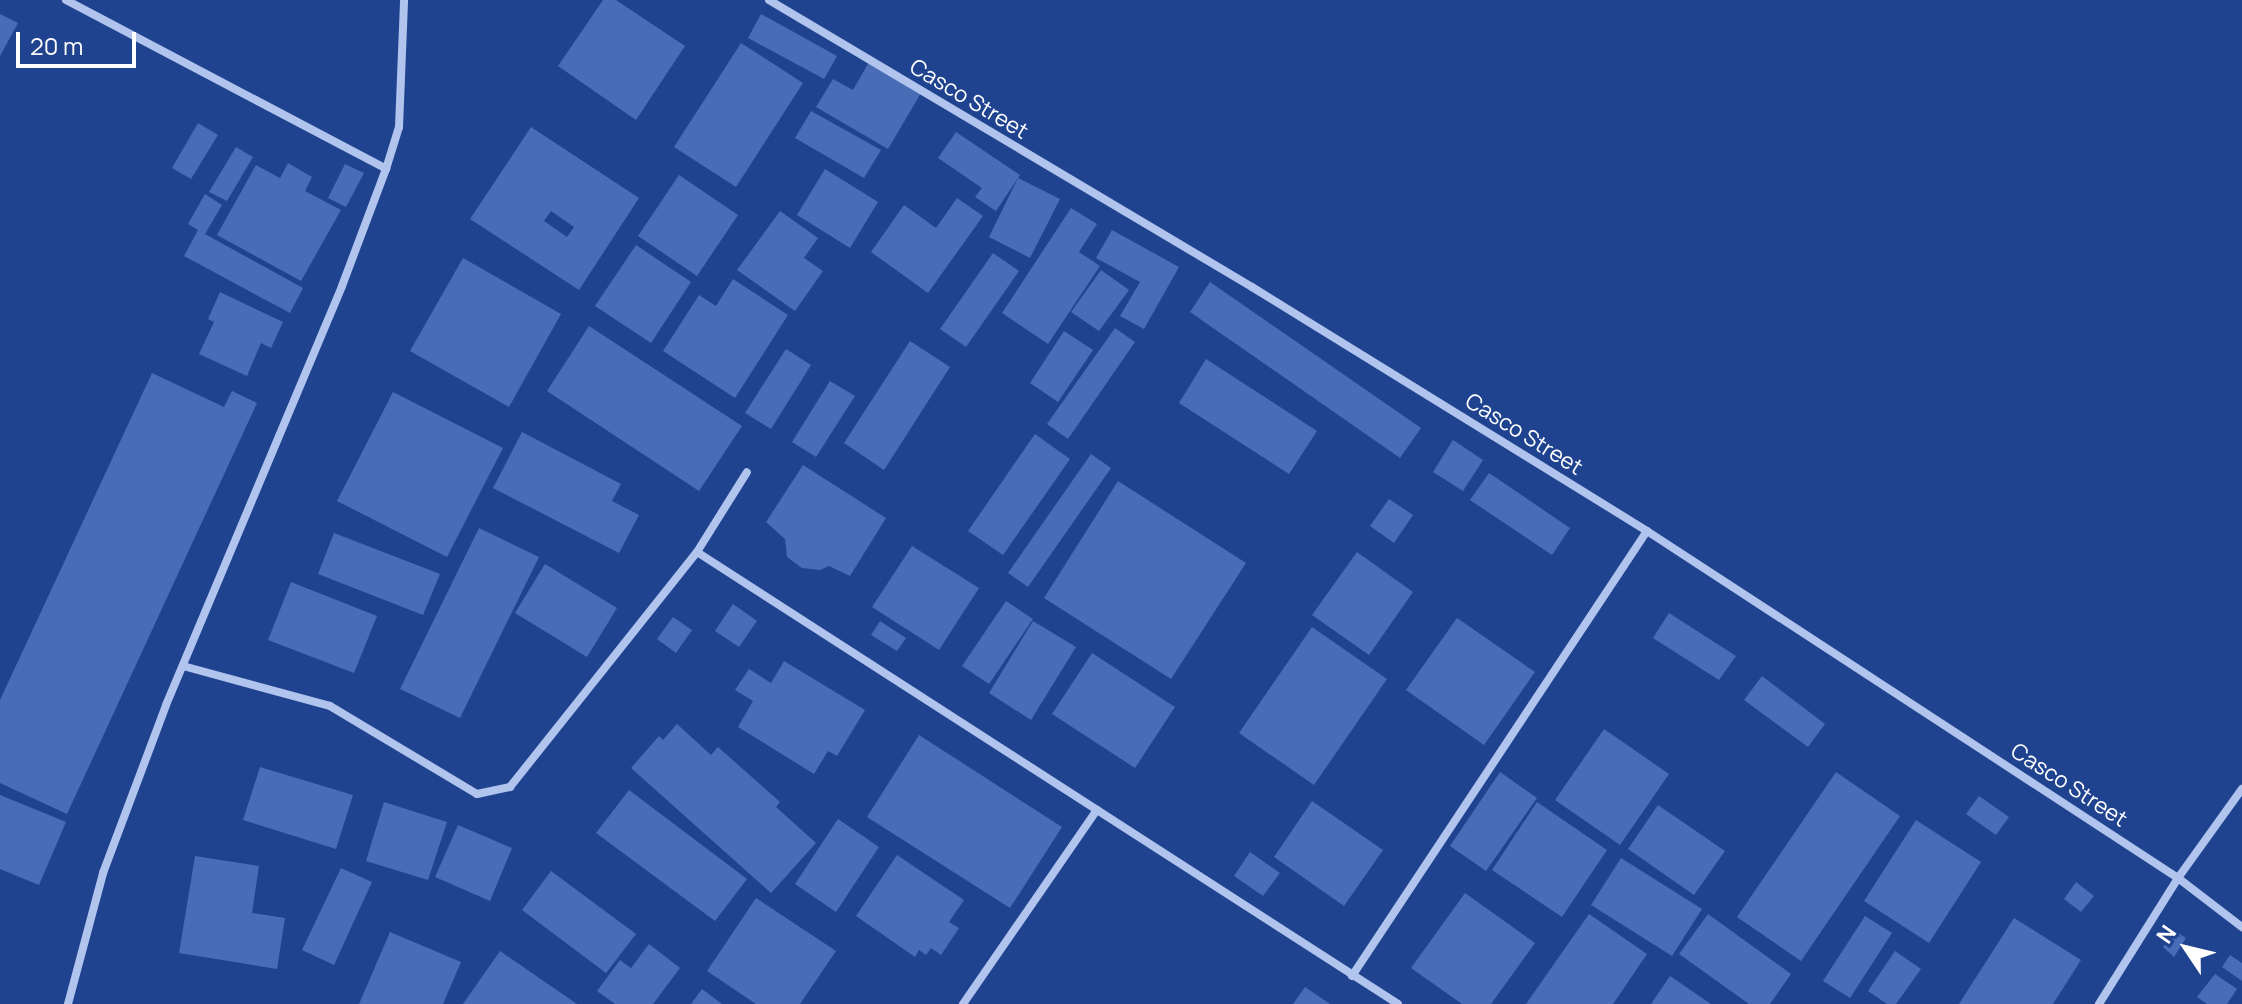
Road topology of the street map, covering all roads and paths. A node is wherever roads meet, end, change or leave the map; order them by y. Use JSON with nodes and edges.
{"nodes":[{"id":1,"x":66,"y":0,"type":"edge"},
{"id":2,"x":404,"y":0,"type":"edge"},
{"id":3,"x":769,"y":0,"type":"edge"},
{"id":4,"x":386,"y":169,"type":"junction"},
{"id":5,"x":747,"y":472,"type":"dead end"},
{"id":6,"x":1647,"y":531,"type":"junction"},
{"id":7,"x":697,"y":552,"type":"junction"},
{"id":8,"x":183,"y":666,"type":"junction"},
{"id":9,"x":2242,"y":789,"type":"edge"},
{"id":10,"x":1097,"y":810,"type":"junction"},
{"id":11,"x":2178,"y":878,"type":"junction"},
{"id":12,"x":2242,"y":927,"type":"edge"},
{"id":13,"x":1352,"y":976,"type":"junction"},
{"id":14,"x":68,"y":1004,"type":"edge"},
{"id":15,"x":963,"y":1004,"type":"edge"},
{"id":16,"x":1398,"y":1004,"type":"edge"},
{"id":17,"x":2099,"y":1004,"type":"edge"}],
"edges":[{"from":1,"to":4,"type":"street"},
{"from":2,"to":4,"type":"street"},
{"from":3,"to":6,"type":"street","name":"Casco Street"},
{"from":4,"to":8,"type":"street"},
{"from":5,"to":7,"type":"street"},
{"from":6,"to":11,"type":"street","name":"Casco Street"},
{"from":6,"to":13,"type":"street"},
{"from":7,"to":8,"type":"street"},
{"from":7,"to":10,"type":"street"},
{"from":8,"to":14,"type":"street"},
{"from":9,"to":11,"type":"street"},
{"from":10,"to":13,"type":"street"},
{"from":10,"to":15,"type":"street"},
{"from":11,"to":12,"type":"street","name":"Casco Street"},
{"from":11,"to":17,"type":"street"},
{"from":13,"to":16,"type":"street"}]}
